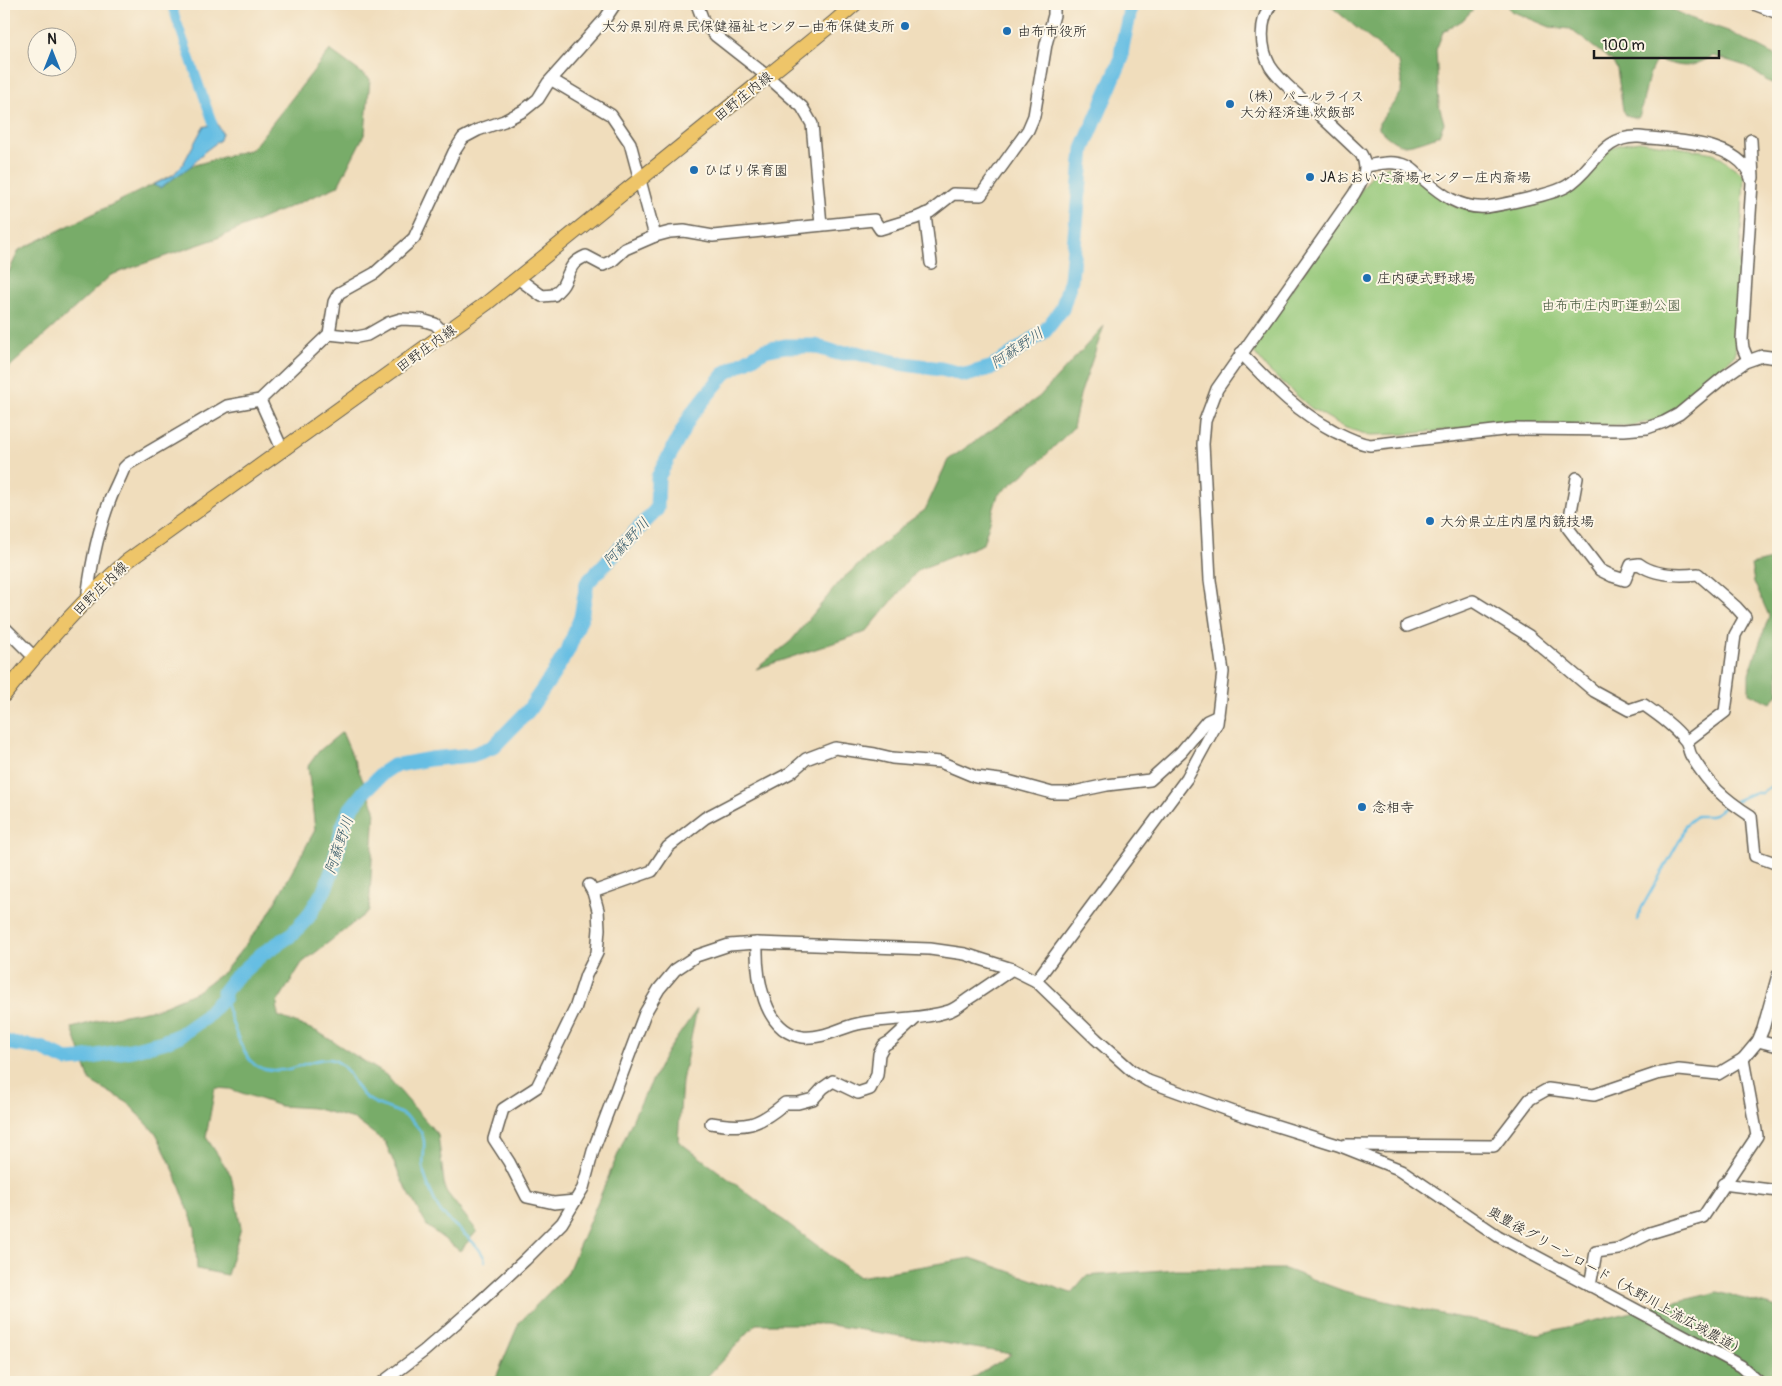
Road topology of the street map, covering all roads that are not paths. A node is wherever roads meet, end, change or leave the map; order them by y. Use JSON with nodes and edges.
{"nodes":[{"id":1,"x":615,"y":4,"type":"edge"},
{"id":2,"x":697,"y":4,"type":"edge"},
{"id":3,"x":854,"y":4,"type":"edge"},
{"id":4,"x":1054,"y":4,"type":"edge"},
{"id":5,"x":1271,"y":4,"type":"edge"},
{"id":6,"x":1754,"y":4,"type":"edge"},
{"id":7,"x":1778,"y":12,"type":"edge"},
{"id":8,"x":767,"y":76,"type":"junction"},
{"id":9,"x":552,"y":80,"type":"junction"},
{"id":10,"x":1751,"y":140,"type":"dead end"},
{"id":11,"x":1366,"y":166,"type":"junction"},
{"id":12,"x":641,"y":179,"type":"junction"},
{"id":13,"x":1752,"y":187,"type":"junction"},
{"id":14,"x":926,"y":214,"type":"junction"},
{"id":15,"x":821,"y":225,"type":"junction"},
{"id":16,"x":655,"y":236,"type":"junction"},
{"id":17,"x":931,"y":262,"type":"dead end"},
{"id":18,"x":519,"y":278,"type":"junction"},
{"id":19,"x":329,"y":334,"type":"junction"},
{"id":20,"x":445,"y":334,"type":"junction"},
{"id":21,"x":1241,"y":353,"type":"junction"},
{"id":22,"x":1778,"y":358,"type":"edge"},
{"id":23,"x":1748,"y":360,"type":"junction"},
{"id":24,"x":260,"y":400,"type":"junction"},
{"id":25,"x":283,"y":451,"type":"junction"},
{"id":26,"x":1577,"y":478,"type":"dead end"},
{"id":27,"x":92,"y":593,"type":"junction"},
{"id":28,"x":4,"y":626,"type":"edge"},
{"id":29,"x":1408,"y":626,"type":"dead end"},
{"id":30,"x":34,"y":657,"type":"junction"},
{"id":31,"x":4,"y":695,"type":"edge"},
{"id":32,"x":1218,"y":716,"type":"junction"},
{"id":33,"x":1687,"y":741,"type":"junction"},
{"id":34,"x":1778,"y":864,"type":"edge"},
{"id":35,"x":757,"y":943,"type":"junction"},
{"id":36,"x":1012,"y":969,"type":"junction"},
{"id":37,"x":1778,"y":974,"type":"edge"},
{"id":38,"x":1036,"y":981,"type":"junction"},
{"id":39,"x":916,"y":1018,"type":"junction"},
{"id":40,"x":1758,"y":1041,"type":"junction"},
{"id":41,"x":1778,"y":1046,"type":"edge"},
{"id":42,"x":1742,"y":1059,"type":"junction"},
{"id":43,"x":711,"y":1123,"type":"dead end"},
{"id":44,"x":1338,"y":1145,"type":"junction"},
{"id":45,"x":1723,"y":1184,"type":"junction"},
{"id":46,"x":1778,"y":1191,"type":"edge"},
{"id":47,"x":575,"y":1201,"type":"junction"},
{"id":48,"x":1590,"y":1286,"type":"junction"},
{"id":49,"x":383,"y":1382,"type":"edge"},
{"id":50,"x":1760,"y":1382,"type":"edge"}],
"edges":[{"from":1,"to":9,"type":"street"},
{"from":2,"to":8,"type":"street"},
{"from":3,"to":8,"type":"main road","name":"田野庄内線"},
{"from":4,"to":14,"type":"street"},
{"from":5,"to":11,"type":"street"},
{"from":6,"to":7,"type":"street"},
{"from":8,"to":12,"type":"main road","name":"田野庄内線"},
{"from":8,"to":15,"type":"street"},
{"from":9,"to":12,"type":"street"},
{"from":9,"to":19,"type":"street"},
{"from":10,"to":13,"type":"street"},
{"from":11,"to":13,"type":"street"},
{"from":11,"to":21,"type":"street"},
{"from":12,"to":16,"type":"street"},
{"from":12,"to":18,"type":"main road","name":"田野庄内線"},
{"from":13,"to":23,"type":"street"},
{"from":14,"to":15,"type":"street"},
{"from":14,"to":17,"type":"street"},
{"from":15,"to":16,"type":"street"},
{"from":16,"to":18,"type":"street"},
{"from":18,"to":20,"type":"main road","name":"田野庄内線"},
{"from":19,"to":20,"type":"street"},
{"from":19,"to":24,"type":"street"},
{"from":20,"to":25,"type":"main road","name":"田野庄内線"},
{"from":21,"to":23,"type":"street"},
{"from":21,"to":32,"type":"street"},
{"from":22,"to":23,"type":"street"},
{"from":24,"to":25,"type":"street"},
{"from":24,"to":27,"type":"street"},
{"from":25,"to":27,"type":"main road","name":"田野庄内線"},
{"from":26,"to":33,"type":"street"},
{"from":27,"to":30,"type":"main road","name":"田野庄内線"},
{"from":28,"to":30,"type":"street"},
{"from":29,"to":33,"type":"street"},
{"from":30,"to":31,"type":"main road","name":"田野庄内線"},
{"from":32,"to":38,"type":"street"},
{"from":32,"to":47,"type":"street"},
{"from":33,"to":34,"type":"street"},
{"from":35,"to":36,"type":"street","name":"奥豊後グリーンロード（大野川上流広域農道）"},
{"from":35,"to":39,"type":"street"},
{"from":35,"to":47,"type":"street","name":"奥豊後グリーンロード（大野川上流広域農道）"},
{"from":36,"to":38,"type":"street","name":"奥豊後グリーンロード（大野川上流広域農道）"},
{"from":36,"to":39,"type":"street"},
{"from":37,"to":40,"type":"street"},
{"from":38,"to":44,"type":"street","name":"奥豊後グリーンロード（大野川上流広域農道）"},
{"from":39,"to":43,"type":"street"},
{"from":40,"to":41,"type":"street"},
{"from":40,"to":42,"type":"street"},
{"from":42,"to":44,"type":"street"},
{"from":42,"to":45,"type":"street"},
{"from":44,"to":48,"type":"street","name":"奥豊後グリーンロード（大野川上流広域農道）"},
{"from":45,"to":46,"type":"street"},
{"from":45,"to":48,"type":"street"},
{"from":47,"to":49,"type":"street","name":"奥豊後グリーンロード（大野川上流広域農道）"},
{"from":48,"to":50,"type":"street","name":"奥豊後グリーンロード（大野川上流広域農道）"}]}
